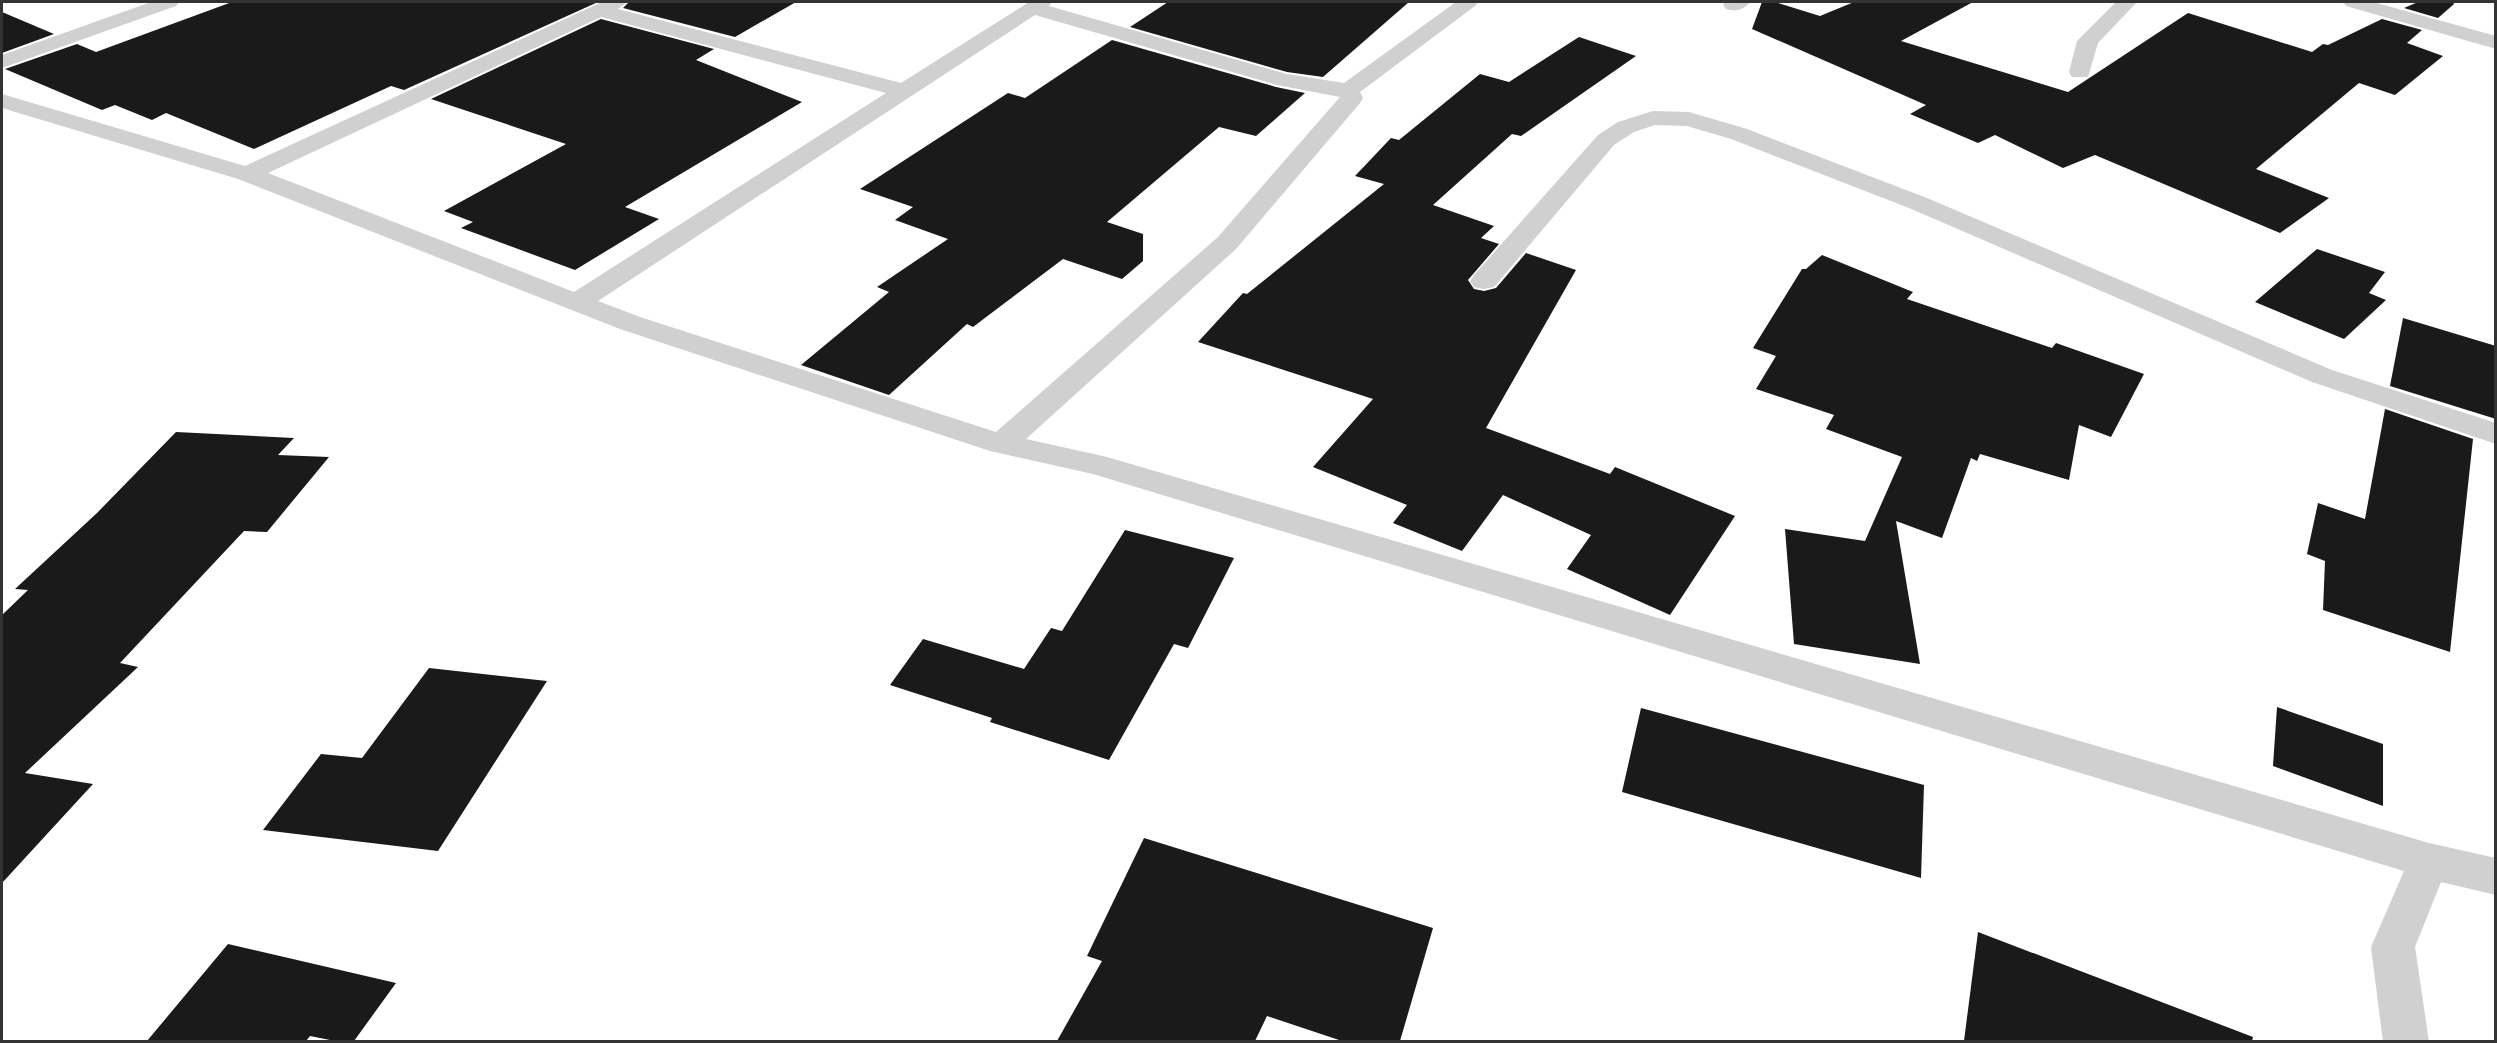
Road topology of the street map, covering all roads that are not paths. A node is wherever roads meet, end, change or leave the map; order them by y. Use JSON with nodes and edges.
{"nodes":[{"id":1,"x":170,"y":2,"type":"edge"},
{"id":2,"x":1468,"y":2,"type":"edge"},
{"id":3,"x":2127,"y":2,"type":"edge"},
{"id":4,"x":2354,"y":2,"type":"edge"},
{"id":5,"x":1037,"y":5,"type":"edge"},
{"id":6,"x":608,"y":6,"type":"edge"},
{"id":7,"x":2496,"y":43,"type":"edge"},
{"id":8,"x":2,"y":62,"type":"edge"},
{"id":9,"x":2080,"y":72,"type":"dead end"},
{"id":10,"x":902,"y":90,"type":"junction"},
{"id":11,"x":1348,"y":90,"type":"junction"},
{"id":12,"x":2,"y":101,"type":"edge"},
{"id":13,"x":247,"y":174,"type":"junction"},
{"id":14,"x":1484,"y":281,"type":"dead end"},
{"id":15,"x":577,"y":302,"type":"junction"},
{"id":16,"x":2496,"y":434,"type":"edge"},
{"id":17,"x":1001,"y":444,"type":"junction"},
{"id":18,"x":2429,"y":861,"type":"junction"},
{"id":19,"x":2496,"y":877,"type":"edge"},
{"id":20,"x":2406,"y":1041,"type":"edge"}],
"edges":[{"from":1,"to":8,"type":"street"},
{"from":2,"to":11,"type":"street"},
{"from":3,"to":9,"type":"street"},
{"from":4,"to":7,"type":"street"},
{"from":5,"to":10,"type":"street"},
{"from":5,"to":11,"type":"street"},
{"from":6,"to":10,"type":"street"},
{"from":6,"to":13,"type":"street"},
{"from":10,"to":15,"type":"street"},
{"from":11,"to":17,"type":"street"},
{"from":12,"to":13,"type":"street"},
{"from":13,"to":15,"type":"street"},
{"from":14,"to":16,"type":"street"},
{"from":15,"to":17,"type":"street"},
{"from":17,"to":18,"type":"street"},
{"from":18,"to":19,"type":"street"},
{"from":18,"to":20,"type":"street"}]}
